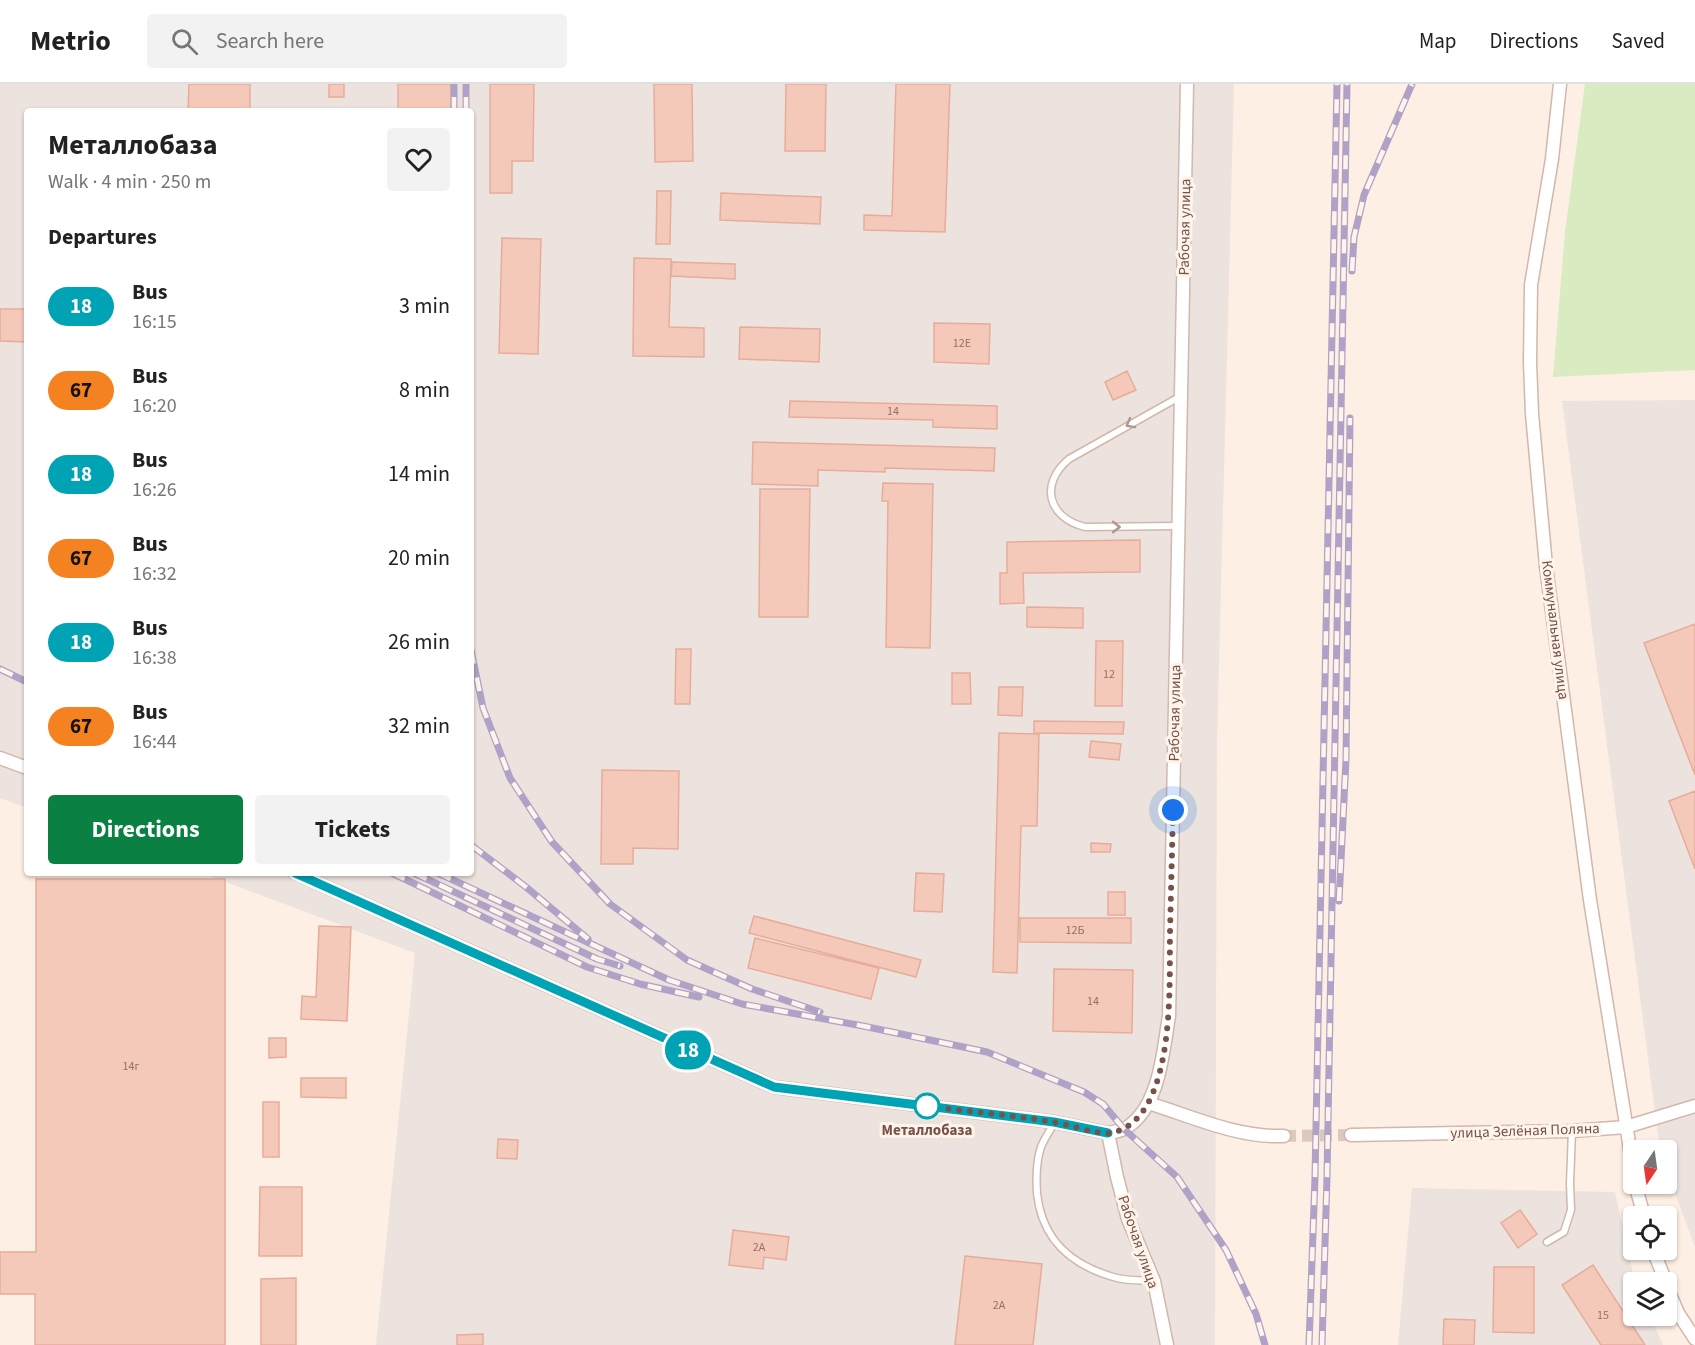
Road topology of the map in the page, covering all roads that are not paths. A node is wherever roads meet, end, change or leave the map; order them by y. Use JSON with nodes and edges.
{"nodes":[{"id":1,"x":1187,"y":84,"type":"edge"},
{"id":2,"x":1560,"y":84,"type":"edge"},
{"id":3,"x":1182,"y":396,"type":"junction"},
{"id":4,"x":1179,"y":526,"type":"junction"},
{"id":5,"x":0,"y":759,"type":"edge"},
{"id":6,"x":24,"y":767,"type":"edge"},
{"id":7,"x":302,"y":876,"type":"edge"},
{"id":8,"x":1148,"y":1103,"type":"junction"},
{"id":9,"x":1695,"y":1107,"type":"edge"},
{"id":10,"x":1054,"y":1122,"type":"junction"},
{"id":11,"x":1626,"y":1127,"type":"junction"},
{"id":12,"x":1572,"y":1131,"type":"junction"},
{"id":13,"x":1108,"y":1133,"type":"junction"},
{"id":14,"x":1351,"y":1135,"type":"tunnel mouth"},
{"id":15,"x":1284,"y":1137,"type":"tunnel mouth"},
{"id":16,"x":1628,"y":1140,"type":"edge"},
{"id":17,"x":1547,"y":1242,"type":"dead end"},
{"id":18,"x":1154,"y":1281,"type":"junction"},
{"id":19,"x":1677,"y":1311,"type":"edge"},
{"id":20,"x":1695,"y":1339,"type":"edge"},
{"id":21,"x":1167,"y":1345,"type":"edge"}],
"edges":[{"from":1,"to":3,"type":"street","name":"Рабочая улица"},
{"from":2,"to":11,"type":"street","name":"Коммунальная улица"},
{"from":3,"to":4,"type":"street","name":"Рабочая улица"},
{"from":3,"to":4,"type":"lane","one_way":true},
{"from":4,"to":8,"type":"street","name":"Рабочая улица"},
{"from":5,"to":6,"type":"street"},
{"from":7,"to":10,"type":"street"},
{"from":8,"to":13,"type":"street","name":"Рабочая улица"},
{"from":8,"to":15,"type":"street"},
{"from":9,"to":11,"type":"street","name":"улица Зелёная Поляна"},
{"from":10,"to":13,"type":"street"},
{"from":10,"to":18,"type":"lane"},
{"from":11,"to":12,"type":"street","name":"улица Зелёная Поляна"},
{"from":11,"to":16,"type":"street","name":"Коммунальная улица"},
{"from":12,"to":14,"type":"street","name":"улица Зелёная Поляна"},
{"from":12,"to":17,"type":"lane"},
{"from":13,"to":18,"type":"street","name":"Рабочая улица"},
{"from":18,"to":21,"type":"street","name":"Рабочая улица"},
{"from":19,"to":20,"type":"street"}]}
